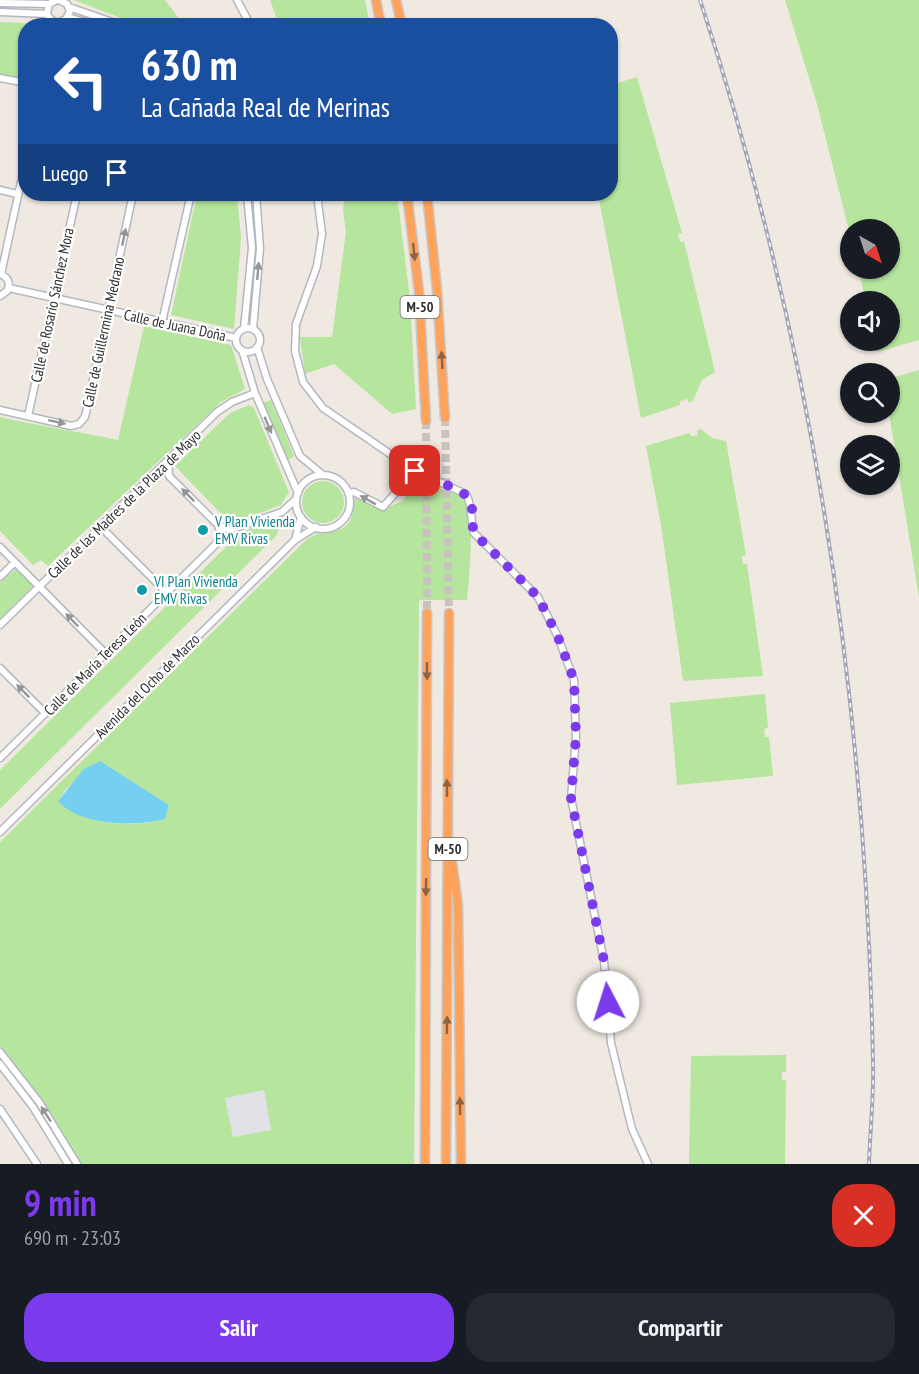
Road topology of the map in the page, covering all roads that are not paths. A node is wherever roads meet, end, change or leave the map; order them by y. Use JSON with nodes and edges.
{"nodes":[{"id":1,"x":58,"y":0,"type":"edge"},
{"id":2,"x":237,"y":0,"type":"edge"},
{"id":3,"x":376,"y":0,"type":"edge"},
{"id":4,"x":396,"y":0,"type":"edge"},
{"id":5,"x":0,"y":3,"type":"edge"},
{"id":6,"x":49,"y":4,"type":"junction"},
{"id":7,"x":69,"y":7,"type":"junction"},
{"id":8,"x":0,"y":12,"type":"edge"},
{"id":9,"x":47,"y":14,"type":"junction"},
{"id":10,"x":68,"y":17,"type":"joint"},
{"id":11,"x":50,"y":18,"type":"edge"},
{"id":12,"x":71,"y":18,"type":"edge"},
{"id":13,"x":101,"y":18,"type":"edge"},
{"id":14,"x":247,"y":18,"type":"edge"},
{"id":15,"x":379,"y":18,"type":"edge"},
{"id":16,"x":400,"y":18,"type":"edge"},
{"id":17,"x":0,"y":78,"type":"edge"},
{"id":18,"x":18,"y":81,"type":"edge"},
{"id":19,"x":0,"y":190,"type":"edge"},
{"id":20,"x":18,"y":190,"type":"edge"},
{"id":21,"x":17,"y":194,"type":"junction"},
{"id":22,"x":75,"y":201,"type":"edge"},
{"id":23,"x":131,"y":201,"type":"edge"},
{"id":24,"x":189,"y":201,"type":"edge"},
{"id":25,"x":248,"y":201,"type":"edge"},
{"id":26,"x":257,"y":201,"type":"edge"},
{"id":27,"x":318,"y":201,"type":"edge"},
{"id":28,"x":408,"y":201,"type":"edge"},
{"id":29,"x":428,"y":201,"type":"edge"},
{"id":30,"x":0,"y":274,"type":"edge"},
{"id":31,"x":9,"y":288,"type":"junction"},
{"id":32,"x":0,"y":296,"type":"edge"},
{"id":33,"x":53,"y":298,"type":"junction"},
{"id":34,"x":108,"y":310,"type":"junction"},
{"id":35,"x":162,"y":322,"type":"junction"},
{"id":36,"x":244,"y":329,"type":"junction"},
{"id":37,"x":253,"y":329,"type":"junction"},
{"id":38,"x":236,"y":338,"type":"junction"},
{"id":39,"x":257,"y":347,"type":"junction"},
{"id":40,"x":242,"y":350,"type":"junction"},
{"id":41,"x":255,"y":393,"type":"junction"},
{"id":42,"x":0,"y":410,"type":"edge"},
{"id":43,"x":28,"y":416,"type":"junction"},
{"id":44,"x":445,"y":418,"type":"tunnel mouth"},
{"id":45,"x":426,"y":421,"type":"tunnel mouth"},
{"id":46,"x":168,"y":461,"type":"junction"},
{"id":47,"x":415,"y":471,"type":"junction"},
{"id":48,"x":154,"y":473,"type":"junction"},
{"id":49,"x":323,"y":475,"type":"junction"},
{"id":50,"x":169,"y":476,"type":"junction"},
{"id":51,"x":348,"y":493,"type":"junction"},
{"id":52,"x":297,"y":496,"type":"junction"},
{"id":53,"x":301,"y":517,"type":"junction"},
{"id":54,"x":218,"y":525,"type":"junction"},
{"id":55,"x":100,"y":526,"type":"junction"},
{"id":56,"x":316,"y":527,"type":"junction"},
{"id":57,"x":294,"y":540,"type":"junction"},
{"id":58,"x":0,"y":547,"type":"edge"},
{"id":59,"x":15,"y":562,"type":"junction"},
{"id":60,"x":0,"y":577,"type":"edge"},
{"id":61,"x":39,"y":586,"type":"junction"},
{"id":62,"x":167,"y":593,"type":"junction"},
{"id":63,"x":427,"y":613,"type":"tunnel mouth"},
{"id":64,"x":449,"y":614,"type":"tunnel mouth"},
{"id":65,"x":0,"y":625,"type":"edge"},
{"id":66,"x":106,"y":654,"type":"junction"},
{"id":67,"x":0,"y":668,"type":"edge"},
{"id":68,"x":45,"y":713,"type":"junction"},
{"id":69,"x":0,"y":758,"type":"edge"},
{"id":70,"x":447,"y":823,"type":"junction"},
{"id":71,"x":0,"y":832,"type":"edge"},
{"id":72,"x":0,"y":1052,"type":"edge"},
{"id":73,"x":0,"y":1064,"type":"edge"},
{"id":74,"x":0,"y":1109,"type":"edge"},
{"id":75,"x":37,"y":1164,"type":"edge"},
{"id":76,"x":68,"y":1164,"type":"edge"},
{"id":77,"x":77,"y":1164,"type":"edge"},
{"id":78,"x":425,"y":1164,"type":"edge"},
{"id":79,"x":446,"y":1164,"type":"edge"},
{"id":80,"x":461,"y":1164,"type":"edge"},
{"id":81,"x":648,"y":1164,"type":"edge"}],
"edges":[{"from":1,"to":6,"type":"street"},
{"from":1,"to":7,"type":"street"},
{"from":2,"to":14,"type":"street"},
{"from":3,"to":15,"type":"highway"},
{"from":4,"to":16,"type":"highway"},
{"from":5,"to":6,"type":"street"},
{"from":6,"to":9,"type":"street"},
{"from":7,"to":10,"type":"street"},
{"from":7,"to":13,"type":"street"},
{"from":8,"to":9,"type":"street"},
{"from":9,"to":11,"type":"street"},
{"from":10,"to":12,"type":"street"},
{"from":17,"to":18,"type":"street"},
{"from":19,"to":21,"type":"street"},
{"from":20,"to":21,"type":"street"},
{"from":21,"to":30,"type":"street"},
{"from":22,"to":33,"type":"street","name":"Calle de Rosario Sánchez Mora"},
{"from":34,"to":23,"type":"street","name":"Calle de Guillermina Medrano","one_way":true},
{"from":24,"to":35,"type":"street"},
{"from":25,"to":36,"type":"street"},
{"from":37,"to":26,"type":"street","one_way":true},
{"from":27,"to":47,"type":"street"},
{"from":28,"to":45,"type":"highway","number":"M-50","one_way":true},
{"from":44,"to":29,"type":"highway","number":"M-50","one_way":true},
{"from":30,"to":31,"type":"street"},
{"from":31,"to":32,"type":"street"},
{"from":31,"to":33,"type":"street","name":"Calle de Juana Doña"},
{"from":33,"to":34,"type":"street","name":"Calle de Juana Doña"},
{"from":33,"to":43,"type":"street","name":"Calle de Rosario Sánchez Mora"},
{"from":34,"to":35,"type":"street","name":"Calle de Juana Doña"},
{"from":43,"to":34,"type":"street","name":"Calle de Guillermina Medrano","one_way":true},
{"from":35,"to":38,"type":"street","name":"Calle de Juana Doña"},
{"from":36,"to":37,"type":"street"},
{"from":36,"to":38,"type":"street"},
{"from":37,"to":39,"type":"street"},
{"from":38,"to":40,"type":"street"},
{"from":39,"to":40,"type":"street"},
{"from":39,"to":49,"type":"street"},
{"from":40,"to":41,"type":"street"},
{"from":41,"to":46,"type":"street","name":"Calle de las Madres de la Plaza de Mayo"},
{"from":41,"to":52,"type":"street","one_way":true},
{"from":42,"to":43,"type":"street","name":"Calle de Guillermina Medrano"},
{"from":46,"to":48,"type":"street","name":"Calle de las Madres de la Plaza de Mayo"},
{"from":46,"to":50,"type":"street"},
{"from":47,"to":51,"type":"street","one_way":true},
{"from":47,"to":81,"type":"street"},
{"from":48,"to":50,"type":"street"},
{"from":48,"to":55,"type":"street","name":"Calle de las Madres de la Plaza de Mayo"},
{"from":49,"to":51,"type":"street"},
{"from":49,"to":52,"type":"street"},
{"from":54,"to":50,"type":"street","one_way":true},
{"from":51,"to":56,"type":"street"},
{"from":52,"to":53,"type":"street"},
{"from":52,"to":54,"type":"street"},
{"from":53,"to":56,"type":"street"},
{"from":53,"to":57,"type":"street","name":"Avenida del Ocho de Marzo"},
{"from":54,"to":62,"type":"street","name":"Calle de María Teresa León"},
{"from":55,"to":61,"type":"street","name":"Calle de las Madres de la Plaza de Mayo"},
{"from":55,"to":62,"type":"street"},
{"from":56,"to":57,"type":"street","name":"Avenida del Ocho de Marzo"},
{"from":57,"to":71,"type":"street","name":"Avenida del Ocho de Marzo"},
{"from":58,"to":59,"type":"street"},
{"from":59,"to":60,"type":"street"},
{"from":59,"to":61,"type":"street"},
{"from":61,"to":65,"type":"street","name":"Calle de las Madres de la Plaza de Mayo"},
{"from":66,"to":61,"type":"street","one_way":true},
{"from":62,"to":66,"type":"street","name":"Calle de María Teresa León"},
{"from":63,"to":78,"type":"highway","number":"M-50","one_way":true},
{"from":70,"to":64,"type":"highway","number":"M-50","one_way":true},
{"from":66,"to":68,"type":"street","name":"Calle de María Teresa León"},
{"from":68,"to":67,"type":"street","one_way":true},
{"from":68,"to":69,"type":"street","name":"Calle de María Teresa León"},
{"from":79,"to":70,"type":"highway","number":"M-50","one_way":true},
{"from":80,"to":70,"type":"highway","one_way":true},
{"from":77,"to":72,"type":"street","one_way":true},
{"from":73,"to":76,"type":"street"},
{"from":74,"to":75,"type":"street"}]}
